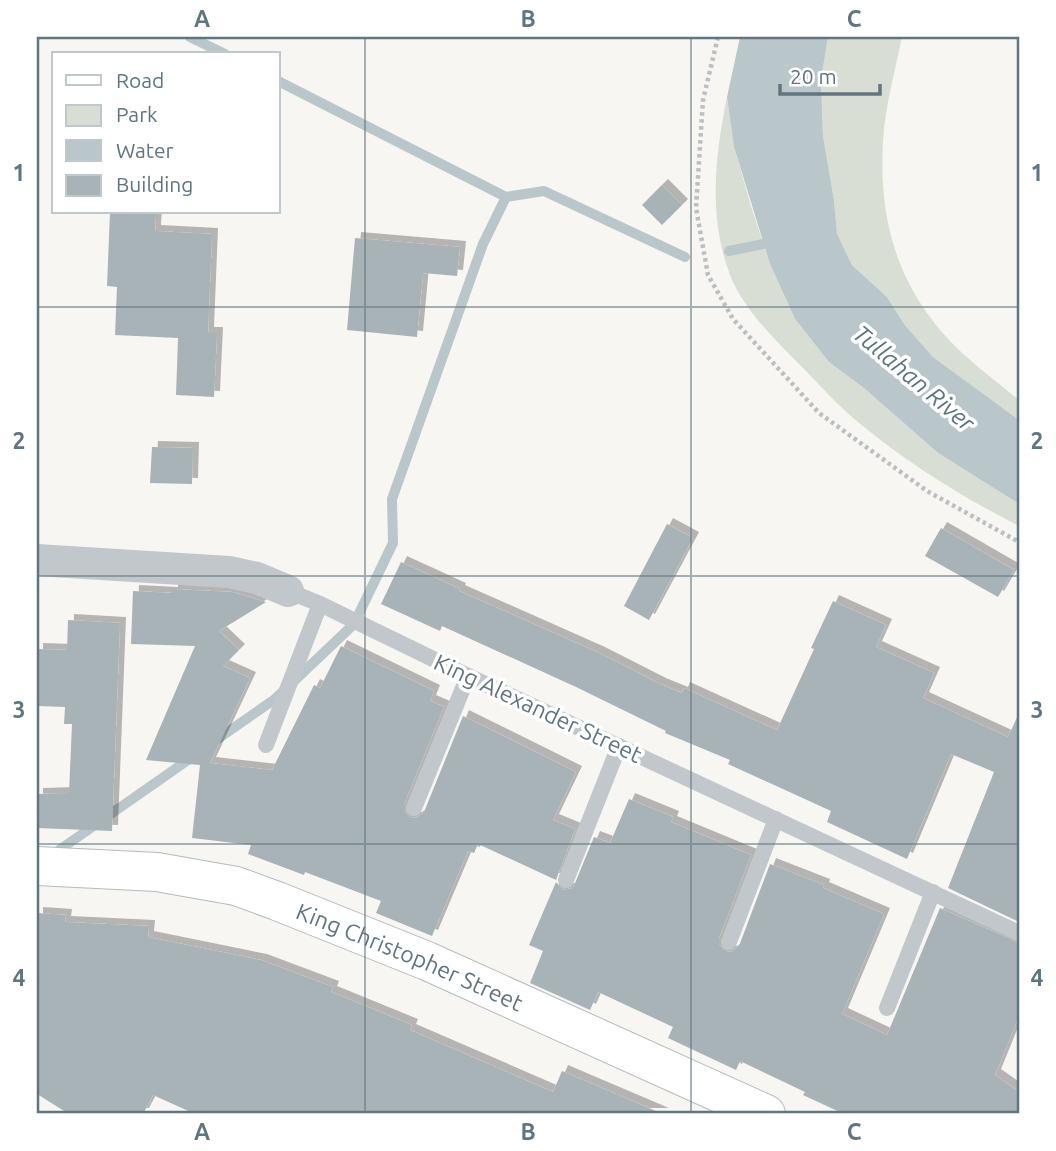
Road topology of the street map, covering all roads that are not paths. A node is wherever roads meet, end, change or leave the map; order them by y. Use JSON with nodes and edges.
{"nodes":[{"id":1,"x":37,"y":560,"type":"edge"},
{"id":2,"x":288,"y":591,"type":"joint"},
{"id":3,"x":320,"y":604,"type":"junction"},
{"id":4,"x":468,"y":676,"type":"junction"},
{"id":5,"x":266,"y":745,"type":"dead end"},
{"id":6,"x":619,"y":746,"type":"junction"},
{"id":7,"x":414,"y":808,"type":"dead end"},
{"id":8,"x":776,"y":819,"type":"junction"},
{"id":9,"x":37,"y":866,"type":"edge"},
{"id":10,"x":566,"y":880,"type":"dead end"},
{"id":11,"x":933,"y":891,"type":"junction"},
{"id":12,"x":1019,"y":933,"type":"edge"},
{"id":13,"x":729,"y":942,"type":"dead end"},
{"id":14,"x":887,"y":1008,"type":"dead end"},
{"id":15,"x":766,"y":1114,"type":"edge"}],
"edges":[{"from":1,"to":2,"type":"street","name":"King Alexander Street"},
{"from":2,"to":3,"type":"lane","name":"King Alexander Street"},
{"from":3,"to":4,"type":"lane","name":"King Alexander Street"},
{"from":3,"to":5,"type":"lane"},
{"from":4,"to":6,"type":"lane","name":"King Alexander Street"},
{"from":4,"to":7,"type":"lane"},
{"from":6,"to":8,"type":"lane","name":"King Alexander Street"},
{"from":6,"to":10,"type":"lane"},
{"from":8,"to":11,"type":"lane","name":"King Alexander Street"},
{"from":8,"to":13,"type":"lane"},
{"from":9,"to":15,"type":"main road","name":"King Christopher Street"},
{"from":11,"to":12,"type":"lane","name":"King Alexander Street"},
{"from":11,"to":14,"type":"lane"}]}
